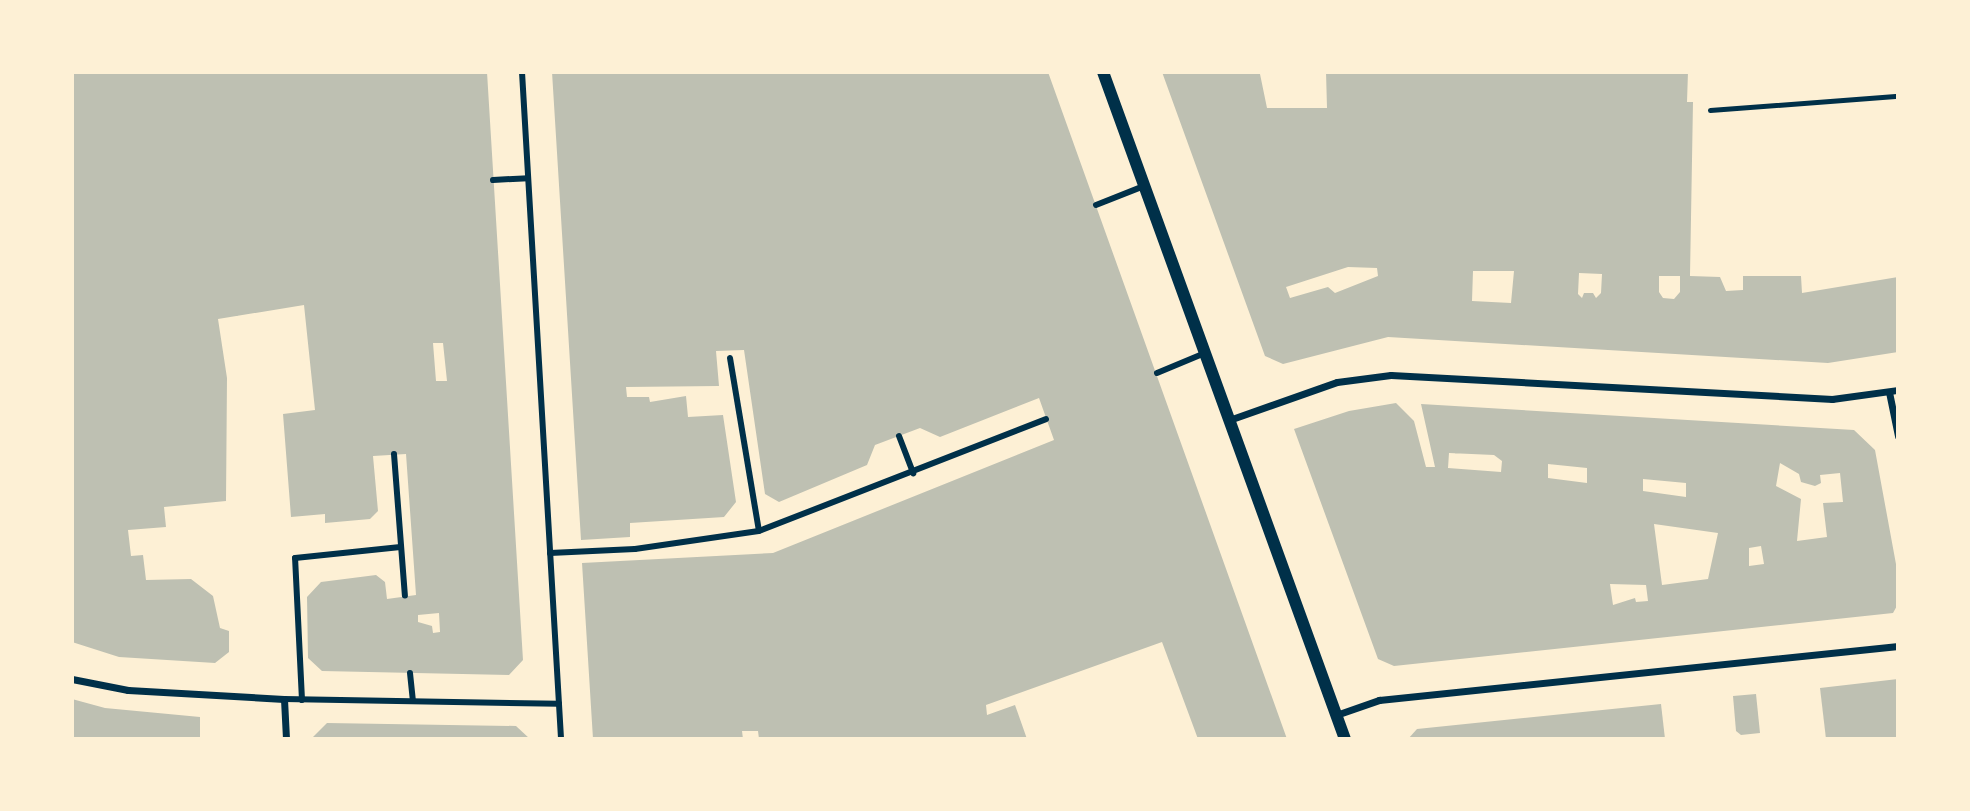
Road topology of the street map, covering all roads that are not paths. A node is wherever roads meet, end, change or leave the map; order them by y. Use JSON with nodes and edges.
{"nodes":[{"id":1,"x":522,"y":72,"type":"edge"},
{"id":2,"x":1103,"y":72,"type":"edge"},
{"id":3,"x":1898,"y":96,"type":"edge"},
{"id":4,"x":1710,"y":110,"type":"dead end"},
{"id":5,"x":528,"y":178,"type":"junction"},
{"id":6,"x":493,"y":180,"type":"dead end"},
{"id":7,"x":1144,"y":186,"type":"junction"},
{"id":8,"x":1096,"y":205,"type":"dead end"},
{"id":9,"x":1205,"y":353,"type":"junction"},
{"id":10,"x":730,"y":358,"type":"dead end"},
{"id":11,"x":1157,"y":373,"type":"dead end"},
{"id":12,"x":1898,"y":390,"type":"edge"},
{"id":13,"x":1889,"y":392,"type":"junction"},
{"id":14,"x":1046,"y":419,"type":"dead end"},
{"id":15,"x":1229,"y":420,"type":"junction"},
{"id":16,"x":900,"y":436,"type":"dead end"},
{"id":17,"x":1898,"y":436,"type":"edge"},
{"id":18,"x":394,"y":454,"type":"dead end"},
{"id":19,"x":913,"y":473,"type":"junction"},
{"id":20,"x":759,"y":531,"type":"junction"},
{"id":21,"x":400,"y":547,"type":"junction"},
{"id":22,"x":550,"y":553,"type":"junction"},
{"id":23,"x":405,"y":596,"type":"dead end"},
{"id":24,"x":1898,"y":646,"type":"edge"},
{"id":25,"x":410,"y":673,"type":"dead end"},
{"id":26,"x":72,"y":679,"type":"edge"},
{"id":27,"x":284,"y":699,"type":"junction"},
{"id":28,"x":302,"y":700,"type":"junction"},
{"id":29,"x":413,"y":700,"type":"junction"},
{"id":30,"x":559,"y":704,"type":"junction"},
{"id":31,"x":1336,"y":715,"type":"junction"},
{"id":32,"x":286,"y":739,"type":"edge"},
{"id":33,"x":561,"y":739,"type":"edge"},
{"id":34,"x":1345,"y":739,"type":"edge"}],
"edges":[{"from":1,"to":5,"type":"street"},
{"from":2,"to":7,"type":"street"},
{"from":3,"to":4,"type":"lane"},
{"from":5,"to":6,"type":"street"},
{"from":5,"to":22,"type":"street"},
{"from":7,"to":8,"type":"street"},
{"from":7,"to":9,"type":"street"},
{"from":9,"to":11,"type":"street"},
{"from":9,"to":15,"type":"street"},
{"from":10,"to":20,"type":"street"},
{"from":12,"to":13,"type":"street"},
{"from":13,"to":15,"type":"street"},
{"from":13,"to":17,"type":"street"},
{"from":14,"to":19,"type":"street"},
{"from":15,"to":31,"type":"street"},
{"from":16,"to":19,"type":"street"},
{"from":18,"to":21,"type":"street"},
{"from":19,"to":20,"type":"street"},
{"from":20,"to":22,"type":"street"},
{"from":21,"to":23,"type":"street"},
{"from":21,"to":28,"type":"street"},
{"from":22,"to":30,"type":"street"},
{"from":24,"to":31,"type":"street"},
{"from":25,"to":29,"type":"street"},
{"from":26,"to":27,"type":"street"},
{"from":27,"to":28,"type":"street"},
{"from":27,"to":32,"type":"street"},
{"from":28,"to":29,"type":"street"},
{"from":29,"to":30,"type":"street"},
{"from":30,"to":33,"type":"street"},
{"from":31,"to":34,"type":"street"}]}
